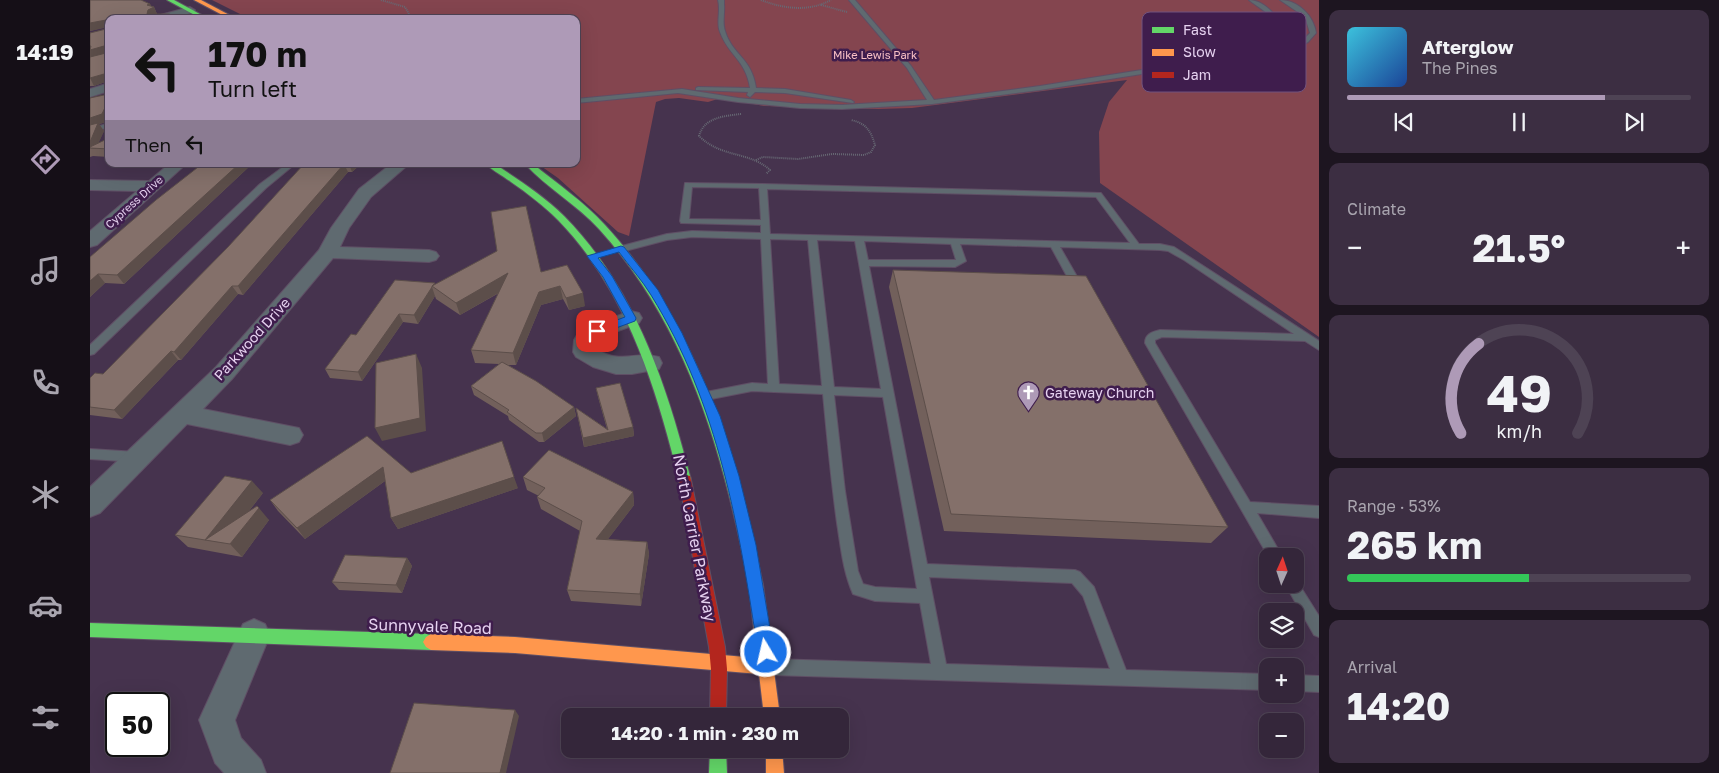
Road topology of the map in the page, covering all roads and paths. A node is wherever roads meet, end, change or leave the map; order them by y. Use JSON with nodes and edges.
{"nodes":[{"id":1,"x":170,"y":0,"type":"edge"},
{"id":2,"x":197,"y":0,"type":"edge"},
{"id":3,"x":381,"y":0,"type":"edge"},
{"id":4,"x":721,"y":0,"type":"edge"},
{"id":5,"x":761,"y":0,"type":"edge"},
{"id":6,"x":831,"y":0,"type":"edge"},
{"id":7,"x":852,"y":0,"type":"edge"},
{"id":8,"x":1252,"y":0,"type":"edge"},
{"id":9,"x":1283,"y":0,"type":"edge"},
{"id":10,"x":821,"y":5,"type":"junction"},
{"id":11,"x":190,"y":10,"type":"junction"},
{"id":12,"x":862,"y":12,"type":"junction"},
{"id":13,"x":1268,"y":12,"type":"edge"},
{"id":14,"x":1304,"y":12,"type":"edge"},
{"id":15,"x":172,"y":15,"type":"edge"},
{"id":16,"x":199,"y":15,"type":"edge"},
{"id":17,"x":227,"y":15,"type":"edge"},
{"id":18,"x":408,"y":15,"type":"edge"},
{"id":19,"x":1306,"y":15,"type":"edge"},
{"id":20,"x":1306,"y":41,"type":"edge"},
{"id":21,"x":1142,"y":71,"type":"edge"},
{"id":22,"x":105,"y":88,"type":"edge"},
{"id":23,"x":753,"y":90,"type":"junction"},
{"id":24,"x":676,"y":92,"type":"junction"},
{"id":25,"x":90,"y":93,"type":"edge"},
{"id":26,"x":580,"y":101,"type":"edge"},
{"id":27,"x":746,"y":102,"type":"junction"},
{"id":28,"x":932,"y":102,"type":"junction"},
{"id":29,"x":873,"y":106,"type":"junction"},
{"id":30,"x":743,"y":113,"type":"dead end"},
{"id":31,"x":845,"y":120,"type":"dead end"},
{"id":32,"x":105,"y":126,"type":"edge"},
{"id":33,"x":90,"y":131,"type":"edge"},
{"id":34,"x":756,"y":160,"type":"junction"},
{"id":35,"x":174,"y":167,"type":"edge"},
{"id":36,"x":287,"y":167,"type":"edge"},
{"id":37,"x":397,"y":167,"type":"edge"},
{"id":38,"x":494,"y":167,"type":"edge"},
{"id":39,"x":533,"y":167,"type":"edge"},
{"id":40,"x":90,"y":185,"type":"edge"},
{"id":41,"x":151,"y":186,"type":"junction"},
{"id":42,"x":761,"y":186,"type":"junction"},
{"id":43,"x":765,"y":223,"type":"junction"},
{"id":44,"x":766,"y":236,"type":"junction"},
{"id":45,"x":812,"y":237,"type":"junction"},
{"id":46,"x":858,"y":238,"type":"junction"},
{"id":47,"x":90,"y":241,"type":"edge"},
{"id":48,"x":954,"y":241,"type":"junction"},
{"id":49,"x":1054,"y":244,"type":"junction"},
{"id":50,"x":1136,"y":246,"type":"junction"},
{"id":51,"x":328,"y":252,"type":"junction"},
{"id":52,"x":606,"y":253,"type":"junction"},
{"id":53,"x":429,"y":256,"type":"dead end"},
{"id":54,"x":863,"y":263,"type":"junction"},
{"id":55,"x":1074,"y":280,"type":"edge"},
{"id":56,"x":631,"y":318,"type":"junction"},
{"id":57,"x":1307,"y":338,"type":"junction"},
{"id":58,"x":1319,"y":346,"type":"edge"},
{"id":59,"x":90,"y":351,"type":"edge"},
{"id":60,"x":651,"y":363,"type":"junction"},
{"id":61,"x":774,"y":387,"type":"junction"},
{"id":62,"x":829,"y":390,"type":"junction"},
{"id":63,"x":888,"y":394,"type":"junction"},
{"id":64,"x":706,"y":396,"type":"junction"},
{"id":65,"x":182,"y":414,"type":"junction"},
{"id":66,"x":290,"y":435,"type":"dead end"},
{"id":67,"x":90,"y":454,"type":"edge"},
{"id":68,"x":139,"y":457,"type":"junction"},
{"id":69,"x":90,"y":505,"type":"edge"},
{"id":70,"x":1247,"y":507,"type":"junction"},
{"id":71,"x":1319,"y":512,"type":"edge"},
{"id":72,"x":1270,"y":548,"type":"edge"},
{"id":73,"x":921,"y":570,"type":"junction"},
{"id":74,"x":1297,"y":593,"type":"edge"},
{"id":75,"x":926,"y":596,"type":"junction"},
{"id":76,"x":90,"y":630,"type":"edge"},
{"id":77,"x":1319,"y":630,"type":"edge"},
{"id":78,"x":254,"y":634,"type":"junction"},
{"id":79,"x":719,"y":664,"type":"junction"},
{"id":80,"x":768,"y":667,"type":"junction"},
{"id":81,"x":940,"y":672,"type":"junction"},
{"id":82,"x":1121,"y":678,"type":"junction"},
{"id":83,"x":1259,"y":682,"type":"edge"},
{"id":84,"x":1304,"y":683,"type":"edge"},
{"id":85,"x":1319,"y":684,"type":"edge"},
{"id":86,"x":718,"y":708,"type":"edge"},
{"id":87,"x":771,"y":708,"type":"edge"},
{"id":88,"x":718,"y":758,"type":"edge"},
{"id":89,"x":774,"y":758,"type":"edge"},
{"id":90,"x":248,"y":773,"type":"edge"},
{"id":91,"x":718,"y":773,"type":"edge"},
{"id":92,"x":775,"y":773,"type":"edge"}],
"edges":[{"from":1,"to":11,"type":"main road"},
{"from":2,"to":17,"type":"main road"},
{"from":3,"to":18,"type":"path"},
{"from":4,"to":23,"type":"lane"},
{"from":5,"to":10,"type":"path"},
{"from":6,"to":10,"type":"path"},
{"from":7,"to":12,"type":"lane"},
{"from":8,"to":13,"type":"lane"},
{"from":9,"to":14,"type":"lane"},
{"from":10,"to":12,"type":"path"},
{"from":11,"to":15,"type":"street"},
{"from":11,"to":16,"type":"main road"},
{"from":12,"to":28,"type":"lane"},
{"from":19,"to":20,"type":"lane"},
{"from":21,"to":28,"type":"lane"},
{"from":22,"to":25,"type":"street"},
{"from":23,"to":24,"type":"lane"},
{"from":23,"to":27,"type":"lane"},
{"from":23,"to":29,"type":"lane"},
{"from":24,"to":26,"type":"lane"},
{"from":24,"to":27,"type":"lane"},
{"from":27,"to":29,"type":"lane"},
{"from":28,"to":29,"type":"lane"},
{"from":30,"to":34,"type":"path"},
{"from":31,"to":34,"type":"path"},
{"from":32,"to":33,"type":"lane"},
{"from":34,"to":42,"type":"path"},
{"from":35,"to":41,"type":"street","name":"Cypress Drive"},
{"from":36,"to":59,"type":"lane"},
{"from":37,"to":51,"type":"street","name":"Parkwood Drive"},
{"from":38,"to":52,"type":"main road","name":"North Carrier Parkway"},
{"from":39,"to":52,"type":"main road","name":"North Carrier Parkway"},
{"from":40,"to":41,"type":"street"},
{"from":41,"to":47,"type":"street","name":"Cypress Drive"},
{"from":42,"to":43,"type":"lane"},
{"from":42,"to":43,"type":"lane"},
{"from":42,"to":50,"type":"lane"},
{"from":43,"to":44,"type":"lane"},
{"from":44,"to":45,"type":"lane"},
{"from":44,"to":52,"type":"lane"},
{"from":44,"to":61,"type":"lane"},
{"from":45,"to":46,"type":"lane"},
{"from":45,"to":62,"type":"lane"},
{"from":46,"to":48,"type":"lane"},
{"from":46,"to":54,"type":"lane"},
{"from":48,"to":49,"type":"lane"},
{"from":48,"to":54,"type":"lane"},
{"from":49,"to":50,"type":"lane"},
{"from":49,"to":55,"type":"lane"},
{"from":50,"to":57,"type":"lane"},
{"from":51,"to":53,"type":"street"},
{"from":51,"to":65,"type":"street","name":"Parkwood Drive"},
{"from":52,"to":56,"type":"main road","name":"North Carrier Parkway"},
{"from":52,"to":64,"type":"main road","name":"North Carrier Parkway"},
{"from":54,"to":63,"type":"lane"},
{"from":56,"to":60,"type":"main road","name":"North Carrier Parkway"},
{"from":56,"to":60,"type":"street"},
{"from":57,"to":58,"type":"lane"},
{"from":57,"to":70,"type":"lane"},
{"from":60,"to":79,"type":"main road","name":"North Carrier Parkway"},
{"from":61,"to":62,"type":"lane"},
{"from":61,"to":64,"type":"lane"},
{"from":62,"to":63,"type":"lane"},
{"from":62,"to":75,"type":"lane"},
{"from":63,"to":73,"type":"lane"},
{"from":64,"to":80,"type":"main road","name":"North Carrier Parkway"},
{"from":65,"to":66,"type":"street"},
{"from":65,"to":68,"type":"street","name":"Parkwood Drive"},
{"from":67,"to":68,"type":"lane"},
{"from":68,"to":69,"type":"street","name":"Parkwood Drive"},
{"from":70,"to":71,"type":"lane"},
{"from":70,"to":72,"type":"lane"},
{"from":73,"to":75,"type":"lane"},
{"from":73,"to":82,"type":"lane"},
{"from":74,"to":77,"type":"lane"},
{"from":75,"to":81,"type":"lane"},
{"from":76,"to":78,"type":"main road","name":"Sunnyvale Road"},
{"from":78,"to":79,"type":"main road","name":"Sunnyvale Road"},
{"from":78,"to":90,"type":"street"},
{"from":79,"to":80,"type":"main road","name":"Sunnyvale Road"},
{"from":79,"to":86,"type":"main road","name":"North Carrier Parkway"},
{"from":80,"to":81,"type":"lane"},
{"from":80,"to":87,"type":"main road","name":"North Carrier Parkway"},
{"from":81,"to":82,"type":"lane"},
{"from":82,"to":83,"type":"lane"},
{"from":84,"to":85,"type":"lane"},
{"from":88,"to":91,"type":"main road"},
{"from":89,"to":92,"type":"main road"}]}
